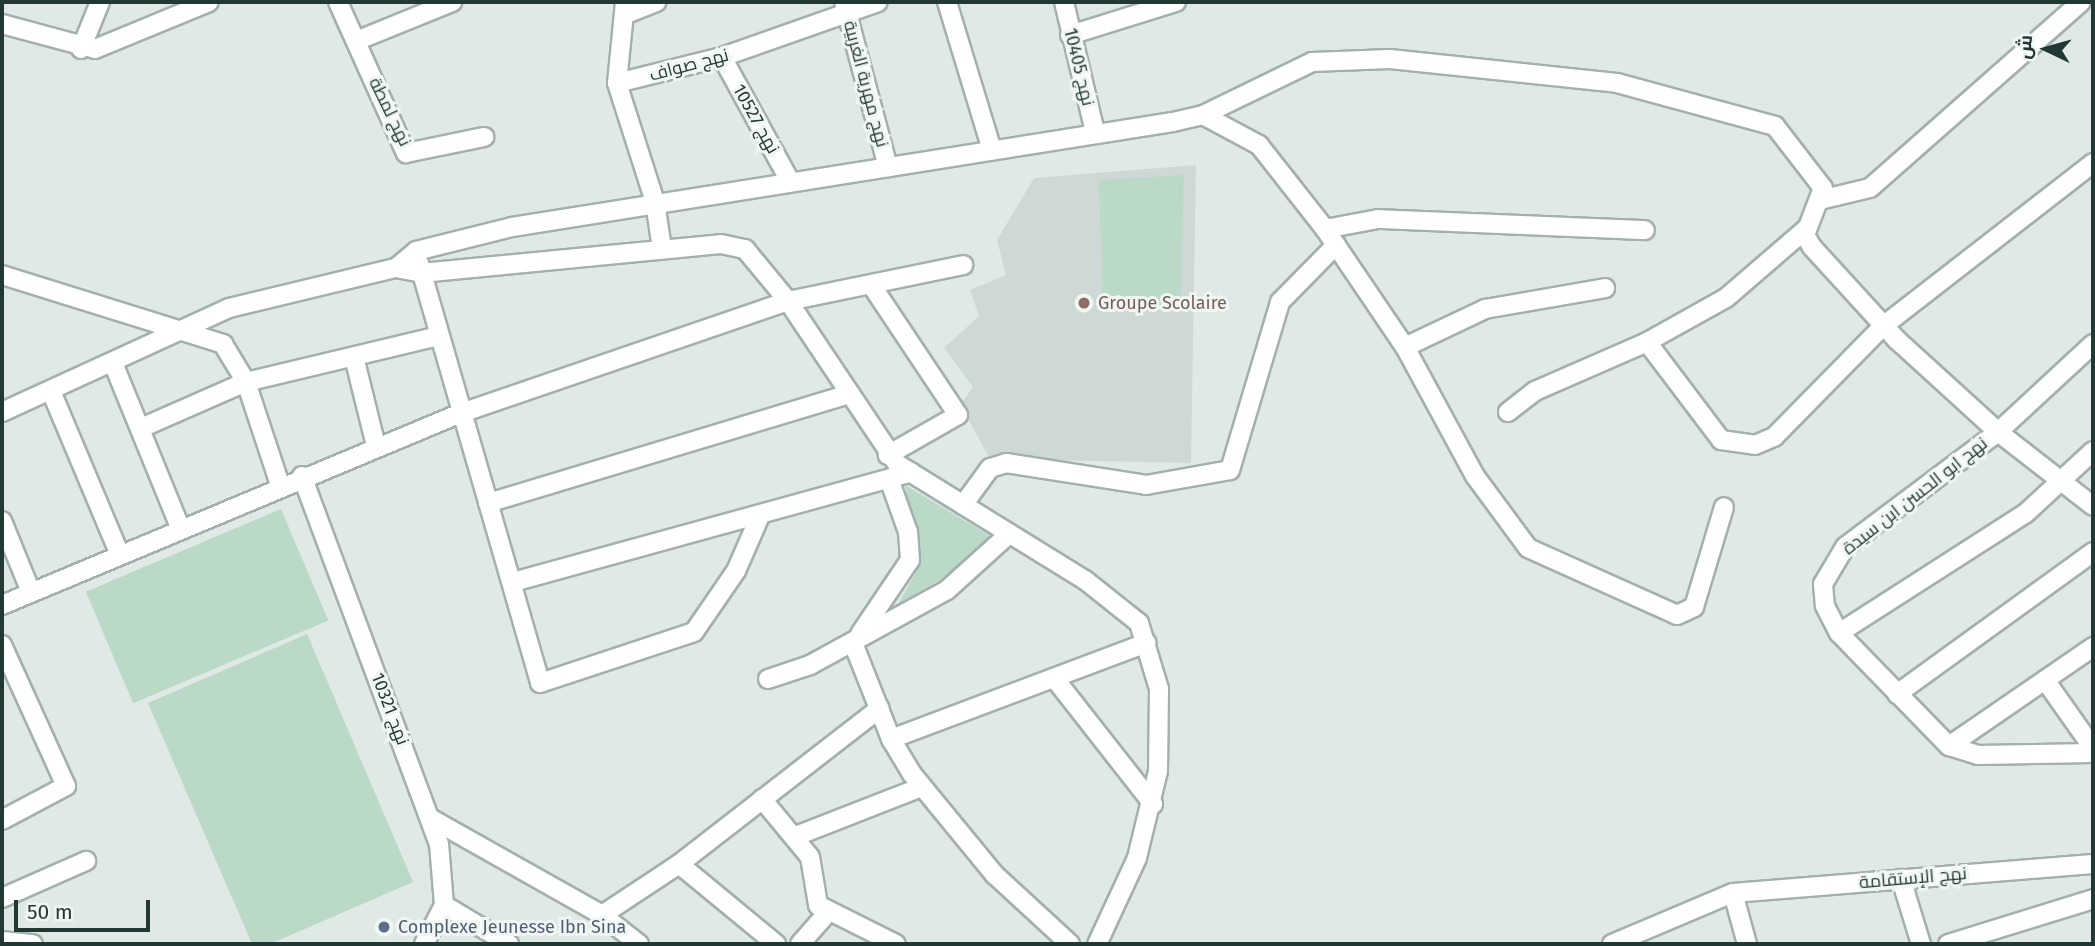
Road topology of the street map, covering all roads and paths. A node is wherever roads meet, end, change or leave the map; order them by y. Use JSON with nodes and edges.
{"nodes":[{"id":1,"x":100,"y":2,"type":"edge"},
{"id":2,"x":209,"y":2,"type":"edge"},
{"id":3,"x":338,"y":2,"type":"edge"},
{"id":4,"x":452,"y":2,"type":"edge"},
{"id":5,"x":657,"y":2,"type":"edge"},
{"id":6,"x":878,"y":2,"type":"edge"},
{"id":7,"x":947,"y":2,"type":"edge"},
{"id":8,"x":1064,"y":2,"type":"edge"},
{"id":9,"x":1176,"y":2,"type":"edge"},
{"id":10,"x":2081,"y":2,"type":"edge"},
{"id":11,"x":624,"y":8,"type":"edge"},
{"id":12,"x":846,"y":8,"type":"edge"},
{"id":13,"x":2,"y":24,"type":"edge"},
{"id":14,"x":1070,"y":34,"type":"junction"},
{"id":15,"x":356,"y":41,"type":"junction"},
{"id":16,"x":81,"y":50,"type":"junction"},
{"id":17,"x":722,"y":57,"type":"junction"},
{"id":18,"x":617,"y":83,"type":"junction"},
{"id":19,"x":1203,"y":115,"type":"junction"},
{"id":20,"x":1095,"y":132,"type":"junction"},
{"id":21,"x":484,"y":137,"type":"dead end"},
{"id":22,"x":992,"y":150,"type":"junction"},
{"id":23,"x":2093,"y":163,"type":"edge"},
{"id":24,"x":888,"y":167,"type":"junction"},
{"id":25,"x":790,"y":181,"type":"junction"},
{"id":26,"x":1824,"y":199,"type":"junction"},
{"id":27,"x":655,"y":202,"type":"junction"},
{"id":28,"x":1807,"y":228,"type":"junction"},
{"id":29,"x":1325,"y":229,"type":"junction"},
{"id":30,"x":1645,"y":230,"type":"dead end"},
{"id":31,"x":1336,"y":245,"type":"junction"},
{"id":32,"x":662,"y":249,"type":"junction"},
{"id":33,"x":416,"y":251,"type":"junction"},
{"id":34,"x":963,"y":265,"type":"dead end"},
{"id":35,"x":396,"y":268,"type":"junction"},
{"id":36,"x":421,"y":273,"type":"junction"},
{"id":37,"x":2,"y":275,"type":"edge"},
{"id":38,"x":872,"y":286,"type":"junction"},
{"id":39,"x":1605,"y":288,"type":"dead end"},
{"id":40,"x":788,"y":301,"type":"junction"},
{"id":41,"x":1883,"y":327,"type":"junction"},
{"id":42,"x":184,"y":329,"type":"junction"},
{"id":43,"x":439,"y":335,"type":"junction"},
{"id":44,"x":1647,"y":342,"type":"junction"},
{"id":45,"x":2093,"y":344,"type":"edge"},
{"id":46,"x":1405,"y":347,"type":"junction"},
{"id":47,"x":354,"y":357,"type":"junction"},
{"id":48,"x":113,"y":363,"type":"junction"},
{"id":49,"x":246,"y":382,"type":"junction"},
{"id":50,"x":51,"y":391,"type":"junction"},
{"id":51,"x":849,"y":394,"type":"junction"},
{"id":52,"x":2,"y":412,"type":"edge"},
{"id":53,"x":1508,"y":412,"type":"dead end"},
{"id":54,"x":461,"y":413,"type":"junction"},
{"id":55,"x":141,"y":428,"type":"junction"},
{"id":56,"x":1998,"y":432,"type":"junction"},
{"id":57,"x":376,"y":446,"type":"junction"},
{"id":58,"x":2093,"y":451,"type":"edge"},
{"id":59,"x":888,"y":454,"type":"junction"},
{"id":60,"x":911,"y":472,"type":"junction"},
{"id":61,"x":302,"y":476,"type":"junction"},
{"id":62,"x":889,"y":479,"type":"junction"},
{"id":63,"x":2065,"y":481,"type":"junction"},
{"id":64,"x":280,"y":485,"type":"junction"},
{"id":65,"x":488,"y":503,"type":"junction"},
{"id":66,"x":963,"y":505,"type":"junction"},
{"id":67,"x":2093,"y":506,"type":"edge"},
{"id":68,"x":1724,"y":507,"type":"dead end"},
{"id":69,"x":760,"y":518,"type":"junction"},
{"id":70,"x":2,"y":524,"type":"edge"},
{"id":71,"x":181,"y":530,"type":"junction"},
{"id":72,"x":1009,"y":534,"type":"junction"},
{"id":73,"x":2093,"y":552,"type":"edge"},
{"id":74,"x":120,"y":555,"type":"junction"},
{"id":75,"x":513,"y":582,"type":"junction"},
{"id":76,"x":32,"y":592,"type":"junction"},
{"id":77,"x":2,"y":605,"type":"edge"},
{"id":78,"x":1839,"y":633,"type":"junction"},
{"id":79,"x":853,"y":643,"type":"junction"},
{"id":80,"x":1147,"y":643,"type":"junction"},
{"id":81,"x":2,"y":645,"type":"edge"},
{"id":82,"x":2093,"y":647,"type":"edge"},
{"id":83,"x":768,"y":679,"type":"dead end"},
{"id":84,"x":1055,"y":679,"type":"junction"},
{"id":85,"x":2045,"y":680,"type":"junction"},
{"id":86,"x":1897,"y":694,"type":"junction"},
{"id":87,"x":880,"y":708,"type":"junction"},
{"id":88,"x":891,"y":739,"type":"junction"},
{"id":89,"x":2092,"y":744,"type":"edge"},
{"id":90,"x":1949,"y":746,"type":"junction"},
{"id":91,"x":922,"y":787,"type":"junction"},
{"id":92,"x":762,"y":799,"type":"junction"},
{"id":93,"x":1153,"y":804,"type":"junction"},
{"id":94,"x":430,"y":818,"type":"junction"},
{"id":95,"x":2,"y":820,"type":"edge"},
{"id":96,"x":796,"y":836,"type":"junction"},
{"id":97,"x":86,"y":861,"type":"dead end"},
{"id":98,"x":679,"y":864,"type":"junction"},
{"id":99,"x":2093,"y":864,"type":"edge"},
{"id":100,"x":1900,"y":879,"type":"junction"},
{"id":101,"x":1732,"y":893,"type":"junction"},
{"id":102,"x":2,"y":898,"type":"edge"},
{"id":103,"x":2093,"y":900,"type":"edge"},
{"id":104,"x":444,"y":905,"type":"junction"},
{"id":105,"x":829,"y":911,"type":"junction"},
{"id":106,"x":602,"y":915,"type":"junction"},
{"id":107,"x":2,"y":941,"type":"edge"},
{"id":108,"x":886,"y":942,"type":"edge"},
{"id":109,"x":33,"y":944,"type":"edge"},
{"id":110,"x":424,"y":944,"type":"edge"},
{"id":111,"x":509,"y":944,"type":"edge"},
{"id":112,"x":639,"y":944,"type":"edge"},
{"id":113,"x":776,"y":944,"type":"edge"},
{"id":114,"x":800,"y":944,"type":"edge"},
{"id":115,"x":1070,"y":944,"type":"edge"},
{"id":116,"x":1097,"y":944,"type":"edge"},
{"id":117,"x":1612,"y":944,"type":"edge"},
{"id":118,"x":1747,"y":944,"type":"edge"},
{"id":119,"x":1921,"y":944,"type":"edge"},
{"id":120,"x":1948,"y":944,"type":"edge"}],
"edges":[{"from":1,"to":16,"type":"street"},
{"from":2,"to":16,"type":"street"},
{"from":3,"to":15,"type":"street"},
{"from":4,"to":15,"type":"street"},
{"from":5,"to":11,"type":"street"},
{"from":6,"to":12,"type":"street","name":"نهج صواف"},
{"from":7,"to":22,"type":"street"},
{"from":8,"to":14,"type":"street","name":"نهج 10405"},
{"from":9,"to":14,"type":"street"},
{"from":10,"to":26,"type":"street"},
{"from":11,"to":18,"type":"street"},
{"from":12,"to":17,"type":"street","name":"نهج صواف"},
{"from":12,"to":24,"type":"street","name":"نهج مهرية الغربية"},
{"from":13,"to":16,"type":"street"},
{"from":14,"to":20,"type":"street","name":"نهج 10405"},
{"from":15,"to":21,"type":"street","name":"نهج لمطة"},
{"from":17,"to":18,"type":"street","name":"نهج صواف"},
{"from":17,"to":25,"type":"street","name":"نهج 10527"},
{"from":18,"to":27,"type":"street"},
{"from":19,"to":20,"type":"street"},
{"from":19,"to":26,"type":"street"},
{"from":19,"to":29,"type":"street"},
{"from":20,"to":22,"type":"street"},
{"from":22,"to":24,"type":"street"},
{"from":23,"to":41,"type":"street"},
{"from":24,"to":25,"type":"street"},
{"from":25,"to":27,"type":"street"},
{"from":26,"to":28,"type":"street"},
{"from":27,"to":32,"type":"street"},
{"from":27,"to":33,"type":"street"},
{"from":28,"to":41,"type":"street"},
{"from":28,"to":44,"type":"street"},
{"from":29,"to":30,"type":"street"},
{"from":29,"to":31,"type":"street"},
{"from":31,"to":46,"type":"street"},
{"from":31,"to":66,"type":"street"},
{"from":32,"to":36,"type":"street"},
{"from":32,"to":40,"type":"street"},
{"from":33,"to":35,"type":"street"},
{"from":33,"to":36,"type":"street"},
{"from":34,"to":38,"type":"street"},
{"from":35,"to":36,"type":"street"},
{"from":35,"to":42,"type":"street"},
{"from":36,"to":43,"type":"street"},
{"from":37,"to":42,"type":"street"},
{"from":38,"to":40,"type":"street"},
{"from":38,"to":59,"type":"street"},
{"from":39,"to":46,"type":"street"},
{"from":40,"to":51,"type":"street"},
{"from":40,"to":54,"type":"street"},
{"from":41,"to":44,"type":"street"},
{"from":41,"to":56,"type":"street"},
{"from":42,"to":48,"type":"street"},
{"from":42,"to":49,"type":"street"},
{"from":43,"to":47,"type":"street"},
{"from":43,"to":54,"type":"street"},
{"from":44,"to":53,"type":"street"},
{"from":45,"to":56,"type":"street","name":"نهج ابو الحسن ابن سيدة"},
{"from":46,"to":68,"type":"street"},
{"from":47,"to":49,"type":"street"},
{"from":47,"to":57,"type":"street"},
{"from":48,"to":50,"type":"street"},
{"from":48,"to":55,"type":"street"},
{"from":49,"to":55,"type":"street"},
{"from":49,"to":64,"type":"street"},
{"from":50,"to":52,"type":"street"},
{"from":50,"to":74,"type":"street"},
{"from":51,"to":59,"type":"street"},
{"from":51,"to":65,"type":"street"},
{"from":54,"to":57,"type":"street"},
{"from":54,"to":65,"type":"street"},
{"from":55,"to":71,"type":"street"},
{"from":56,"to":63,"type":"street"},
{"from":56,"to":78,"type":"street","name":"نهج ابو الحسن ابن سيدة"},
{"from":57,"to":61,"type":"street"},
{"from":58,"to":63,"type":"street"},
{"from":59,"to":60,"type":"street"},
{"from":60,"to":62,"type":"street"},
{"from":60,"to":66,"type":"street"},
{"from":61,"to":64,"type":"street"},
{"from":61,"to":94,"type":"street","name":"نهج 10321"},
{"from":62,"to":69,"type":"street"},
{"from":62,"to":79,"type":"street"},
{"from":63,"to":67,"type":"street"},
{"from":63,"to":78,"type":"street"},
{"from":64,"to":71,"type":"street"},
{"from":65,"to":75,"type":"street"},
{"from":66,"to":72,"type":"street"},
{"from":69,"to":75,"type":"street"},
{"from":69,"to":75,"type":"street"},
{"from":70,"to":76,"type":"street"},
{"from":71,"to":74,"type":"street"},
{"from":72,"to":79,"type":"street"},
{"from":72,"to":80,"type":"street"},
{"from":73,"to":86,"type":"street"},
{"from":74,"to":76,"type":"street"},
{"from":76,"to":77,"type":"street"},
{"from":78,"to":86,"type":"street","name":"نهج ابو الحسن ابن سيدة"},
{"from":79,"to":83,"type":"street"},
{"from":79,"to":87,"type":"street"},
{"from":80,"to":84,"type":"street"},
{"from":80,"to":93,"type":"street"},
{"from":81,"to":95,"type":"street"},
{"from":82,"to":85,"type":"street"},
{"from":84,"to":88,"type":"street"},
{"from":84,"to":93,"type":"street"},
{"from":85,"to":89,"type":"street"},
{"from":85,"to":90,"type":"street"},
{"from":86,"to":90,"type":"street","name":"نهج ابو الحسن ابن سيدة"},
{"from":87,"to":88,"type":"street"},
{"from":87,"to":92,"type":"street"},
{"from":88,"to":91,"type":"street"},
{"from":89,"to":90,"type":"street"},
{"from":91,"to":96,"type":"street"},
{"from":91,"to":115,"type":"street"},
{"from":92,"to":96,"type":"street"},
{"from":92,"to":98,"type":"street"},
{"from":93,"to":116,"type":"street"},
{"from":94,"to":104,"type":"street","name":"نهج 10321"},
{"from":94,"to":106,"type":"street"},
{"from":96,"to":105,"type":"street"},
{"from":97,"to":102,"type":"street"},
{"from":98,"to":106,"type":"street"},
{"from":98,"to":113,"type":"street"},
{"from":99,"to":100,"type":"street","name":"نهج الإستقامة"},
{"from":100,"to":101,"type":"street","name":"نهج الإستقامة"},
{"from":100,"to":119,"type":"street"},
{"from":101,"to":117,"type":"street","name":"نهج الإستقامة"},
{"from":101,"to":118,"type":"street"},
{"from":103,"to":120,"type":"street"},
{"from":104,"to":110,"type":"street","name":"نهج 10321"},
{"from":104,"to":111,"type":"street"},
{"from":105,"to":108,"type":"street"},
{"from":105,"to":114,"type":"street"},
{"from":106,"to":112,"type":"street"},
{"from":107,"to":109,"type":"street"}]}
